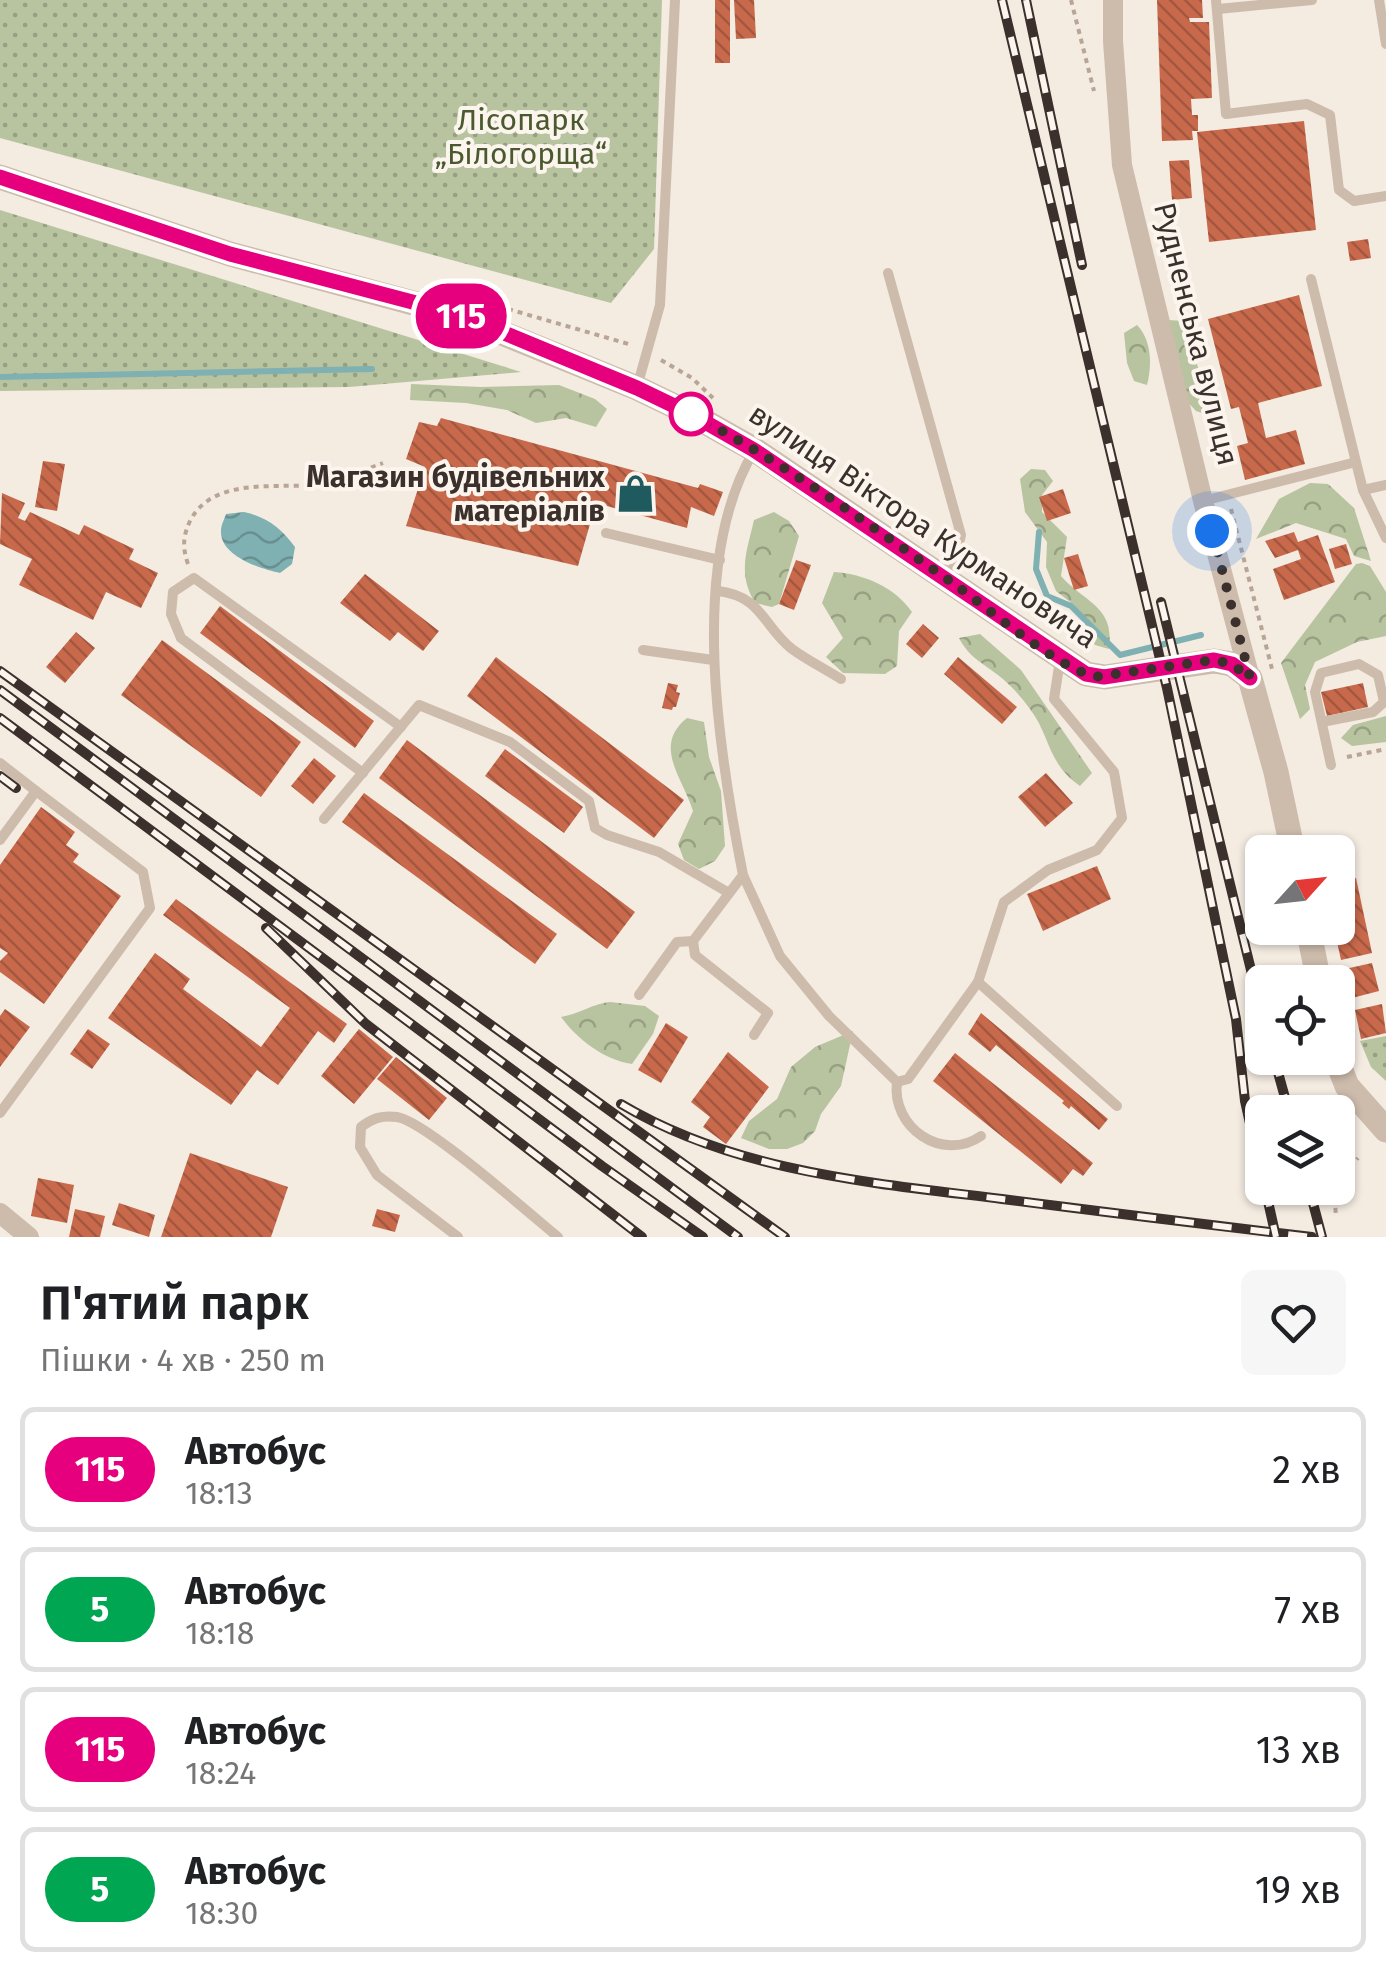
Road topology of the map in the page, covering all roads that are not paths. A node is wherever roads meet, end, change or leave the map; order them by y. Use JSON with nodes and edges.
{"nodes":[{"id":1,"x":675,"y":0,"type":"edge"},
{"id":2,"x":1114,"y":0,"type":"edge"},
{"id":3,"x":1312,"y":0,"type":"edge"},
{"id":4,"x":1379,"y":0,"type":"edge"},
{"id":5,"x":1217,"y":5,"type":"edge"},
{"id":6,"x":1386,"y":44,"type":"edge"},
{"id":7,"x":0,"y":177,"type":"edge"},
{"id":8,"x":1386,"y":196,"type":"edge"},
{"id":9,"x":888,"y":273,"type":"dead end"},
{"id":10,"x":1311,"y":279,"type":"dead end"},
{"id":11,"x":637,"y":388,"type":"junction"},
{"id":12,"x":754,"y":450,"type":"junction"},
{"id":13,"x":1356,"y":462,"type":"junction"},
{"id":14,"x":1386,"y":486,"type":"edge"},
{"id":15,"x":1363,"y":490,"type":"junction"},
{"id":16,"x":1203,"y":501,"type":"junction"},
{"id":17,"x":606,"y":532,"type":"dead end"},
{"id":18,"x":1386,"y":538,"type":"edge"},
{"id":19,"x":720,"y":560,"type":"junction"},
{"id":20,"x":950,"y":582,"type":"junction"},
{"id":21,"x":718,"y":590,"type":"junction"},
{"id":22,"x":643,"y":650,"type":"dead end"},
{"id":23,"x":1060,"y":659,"type":"junction"},
{"id":24,"x":713,"y":660,"type":"junction"},
{"id":25,"x":1250,"y":678,"type":"junction"},
{"id":26,"x":841,"y":679,"type":"dead end"},
{"id":27,"x":1322,"y":722,"type":"junction"},
{"id":28,"x":401,"y":727,"type":"junction"},
{"id":29,"x":0,"y":763,"type":"edge"},
{"id":30,"x":1330,"y":765,"type":"dead end"},
{"id":31,"x":363,"y":773,"type":"junction"},
{"id":32,"x":36,"y":791,"type":"junction"},
{"id":33,"x":324,"y":820,"type":"dead end"},
{"id":34,"x":1289,"y":835,"type":"edge"},
{"id":35,"x":0,"y":840,"type":"edge"},
{"id":36,"x":743,"y":875,"type":"junction"},
{"id":37,"x":729,"y":893,"type":"junction"},
{"id":38,"x":693,"y":941,"type":"junction"},
{"id":39,"x":978,"y":982,"type":"junction"},
{"id":40,"x":639,"y":995,"type":"dead end"},
{"id":41,"x":754,"y":1035,"type":"dead end"},
{"id":42,"x":1343,"y":1075,"type":"edge"},
{"id":43,"x":897,"y":1082,"type":"junction"},
{"id":44,"x":1117,"y":1106,"type":"dead end"},
{"id":45,"x":0,"y":1113,"type":"edge"},
{"id":46,"x":1386,"y":1130,"type":"edge"},
{"id":47,"x":982,"y":1136,"type":"dead end"},
{"id":48,"x":0,"y":1213,"type":"edge"},
{"id":49,"x":29,"y":1237,"type":"edge"},
{"id":50,"x":458,"y":1237,"type":"edge"},
{"id":51,"x":558,"y":1237,"type":"edge"}],
"edges":[{"from":1,"to":11,"type":"lane"},
{"from":2,"to":16,"type":"street","name":"Рудненська вулиця"},
{"from":3,"to":5,"type":"lane"},
{"from":4,"to":6,"type":"lane"},
{"from":5,"to":8,"type":"lane"},
{"from":7,"to":11,"type":"street","name":"вулиця Віктора Курмановича"},
{"from":9,"to":20,"type":"lane"},
{"from":10,"to":13,"type":"lane"},
{"from":11,"to":12,"type":"street","name":"вулиця Віктора Курмановича"},
{"from":12,"to":19,"type":"lane"},
{"from":12,"to":20,"type":"street","name":"вулиця Віктора Курмановича"},
{"from":13,"to":15,"type":"lane"},
{"from":13,"to":16,"type":"lane"},
{"from":14,"to":15,"type":"lane"},
{"from":15,"to":18,"type":"lane"},
{"from":16,"to":25,"type":"street","name":"Рудненська вулиця"},
{"from":17,"to":19,"type":"lane"},
{"from":19,"to":21,"type":"lane"},
{"from":20,"to":23,"type":"street","name":"вулиця Віктора Курмановича"},
{"from":21,"to":24,"type":"lane"},
{"from":21,"to":26,"type":"lane"},
{"from":22,"to":24,"type":"lane"},
{"from":23,"to":25,"type":"street","name":"вулиця Віктора Курмановича"},
{"from":23,"to":39,"type":"lane"},
{"from":24,"to":36,"type":"lane"},
{"from":25,"to":34,"type":"street","name":"Рудненська вулиця"},
{"from":27,"to":27,"type":"lane"},
{"from":27,"to":30,"type":"lane"},
{"from":28,"to":31,"type":"lane"},
{"from":28,"to":31,"type":"lane"},
{"from":28,"to":37,"type":"lane"},
{"from":29,"to":32,"type":"lane"},
{"from":31,"to":33,"type":"lane"},
{"from":32,"to":35,"type":"lane"},
{"from":32,"to":45,"type":"lane"},
{"from":36,"to":37,"type":"lane"},
{"from":36,"to":43,"type":"lane"},
{"from":37,"to":38,"type":"lane"},
{"from":38,"to":40,"type":"lane"},
{"from":38,"to":41,"type":"lane"},
{"from":39,"to":43,"type":"lane"},
{"from":39,"to":44,"type":"lane"},
{"from":42,"to":46,"type":"street"},
{"from":43,"to":47,"type":"lane"},
{"from":48,"to":49,"type":"street"},
{"from":50,"to":51,"type":"lane"}]}
